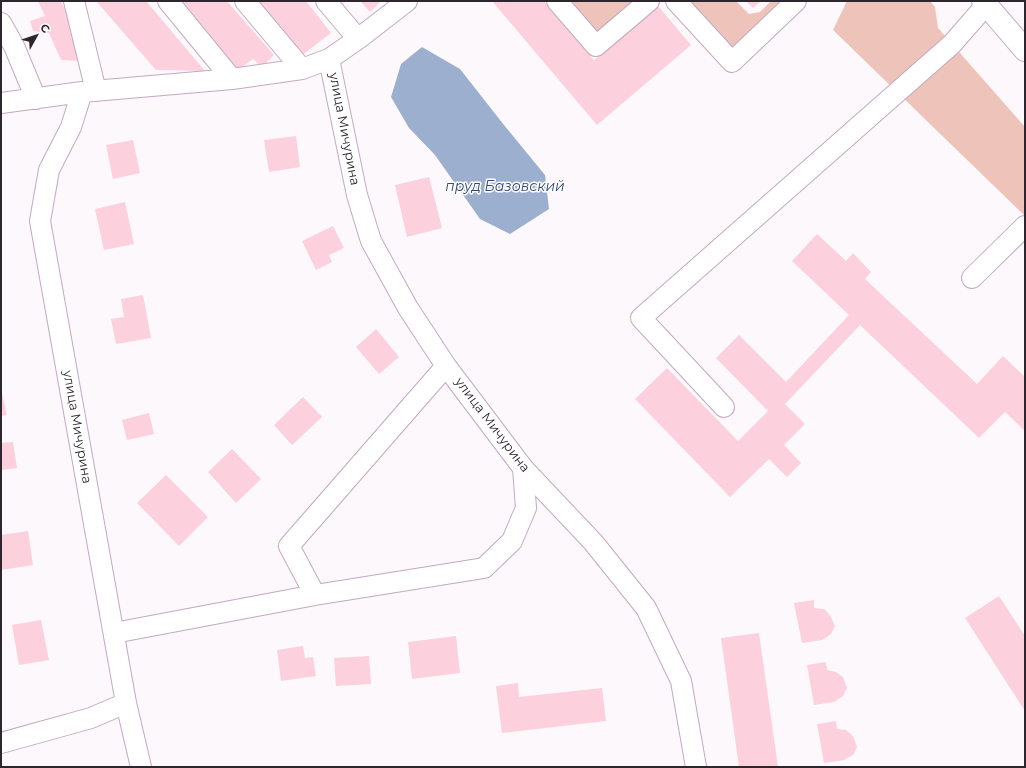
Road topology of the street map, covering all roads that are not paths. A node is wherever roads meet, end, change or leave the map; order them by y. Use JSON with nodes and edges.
{"nodes":[{"id":1,"x":74,"y":1,"type":"edge"},
{"id":2,"x":168,"y":1,"type":"edge"},
{"id":3,"x":245,"y":1,"type":"edge"},
{"id":4,"x":326,"y":1,"type":"edge"},
{"id":5,"x":407,"y":1,"type":"edge"},
{"id":6,"x":557,"y":1,"type":"edge"},
{"id":7,"x":649,"y":1,"type":"edge"},
{"id":8,"x":676,"y":1,"type":"edge"},
{"id":9,"x":796,"y":1,"type":"edge"},
{"id":10,"x":984,"y":3,"type":"edge"},
{"id":11,"x":693,"y":9,"type":"edge"},
{"id":12,"x":1,"y":23,"type":"edge"},
{"id":13,"x":358,"y":39,"type":"junction"},
{"id":14,"x":1025,"y":50,"type":"edge"},
{"id":15,"x":330,"y":59,"type":"junction"},
{"id":16,"x":302,"y":69,"type":"junction"},
{"id":17,"x":232,"y":79,"type":"junction"},
{"id":18,"x":89,"y":92,"type":"junction"},
{"id":19,"x":36,"y":99,"type":"junction"},
{"id":20,"x":1,"y":102,"type":"edge"},
{"id":21,"x":1025,"y":226,"type":"edge"},
{"id":22,"x":972,"y":278,"type":"dead end"},
{"id":23,"x":446,"y":366,"type":"junction"},
{"id":24,"x":724,"y":407,"type":"dead end"},
{"id":25,"x":523,"y":468,"type":"junction"},
{"id":26,"x":315,"y":595,"type":"junction"},
{"id":27,"x":114,"y":633,"type":"junction"},
{"id":28,"x":126,"y":703,"type":"junction"},
{"id":29,"x":1,"y":743,"type":"edge"},
{"id":30,"x":141,"y":767,"type":"edge"},
{"id":31,"x":696,"y":767,"type":"edge"}],
"edges":[{"from":1,"to":18,"type":"street"},
{"from":2,"to":17,"type":"street"},
{"from":3,"to":16,"type":"street"},
{"from":4,"to":13,"type":"street"},
{"from":5,"to":13,"type":"street","name":"улица Мичурина"},
{"from":6,"to":7,"type":"street"},
{"from":8,"to":11,"type":"street"},
{"from":9,"to":11,"type":"street"},
{"from":10,"to":14,"type":"main road"},
{"from":10,"to":24,"type":"street"},
{"from":12,"to":19,"type":"street"},
{"from":13,"to":15,"type":"street","name":"улица Мичурина"},
{"from":15,"to":16,"type":"street","name":"улица Мичурина"},
{"from":15,"to":23,"type":"street","name":"улица Мичурина"},
{"from":16,"to":17,"type":"street","name":"улица Мичурина"},
{"from":17,"to":18,"type":"street","name":"улица Мичурина"},
{"from":18,"to":19,"type":"street","name":"улица Мичурина"},
{"from":18,"to":27,"type":"street","name":"улица Мичурина"},
{"from":19,"to":20,"type":"street","name":"улица Мичурина"},
{"from":21,"to":22,"type":"street"},
{"from":23,"to":25,"type":"street","name":"улица Мичурина"},
{"from":23,"to":26,"type":"street"},
{"from":25,"to":26,"type":"street"},
{"from":25,"to":31,"type":"street","name":"улица Мичурина"},
{"from":26,"to":27,"type":"street"},
{"from":27,"to":28,"type":"street","name":"улица Мичурина"},
{"from":28,"to":29,"type":"street"},
{"from":28,"to":30,"type":"street","name":"улица Мичурина"}]}
